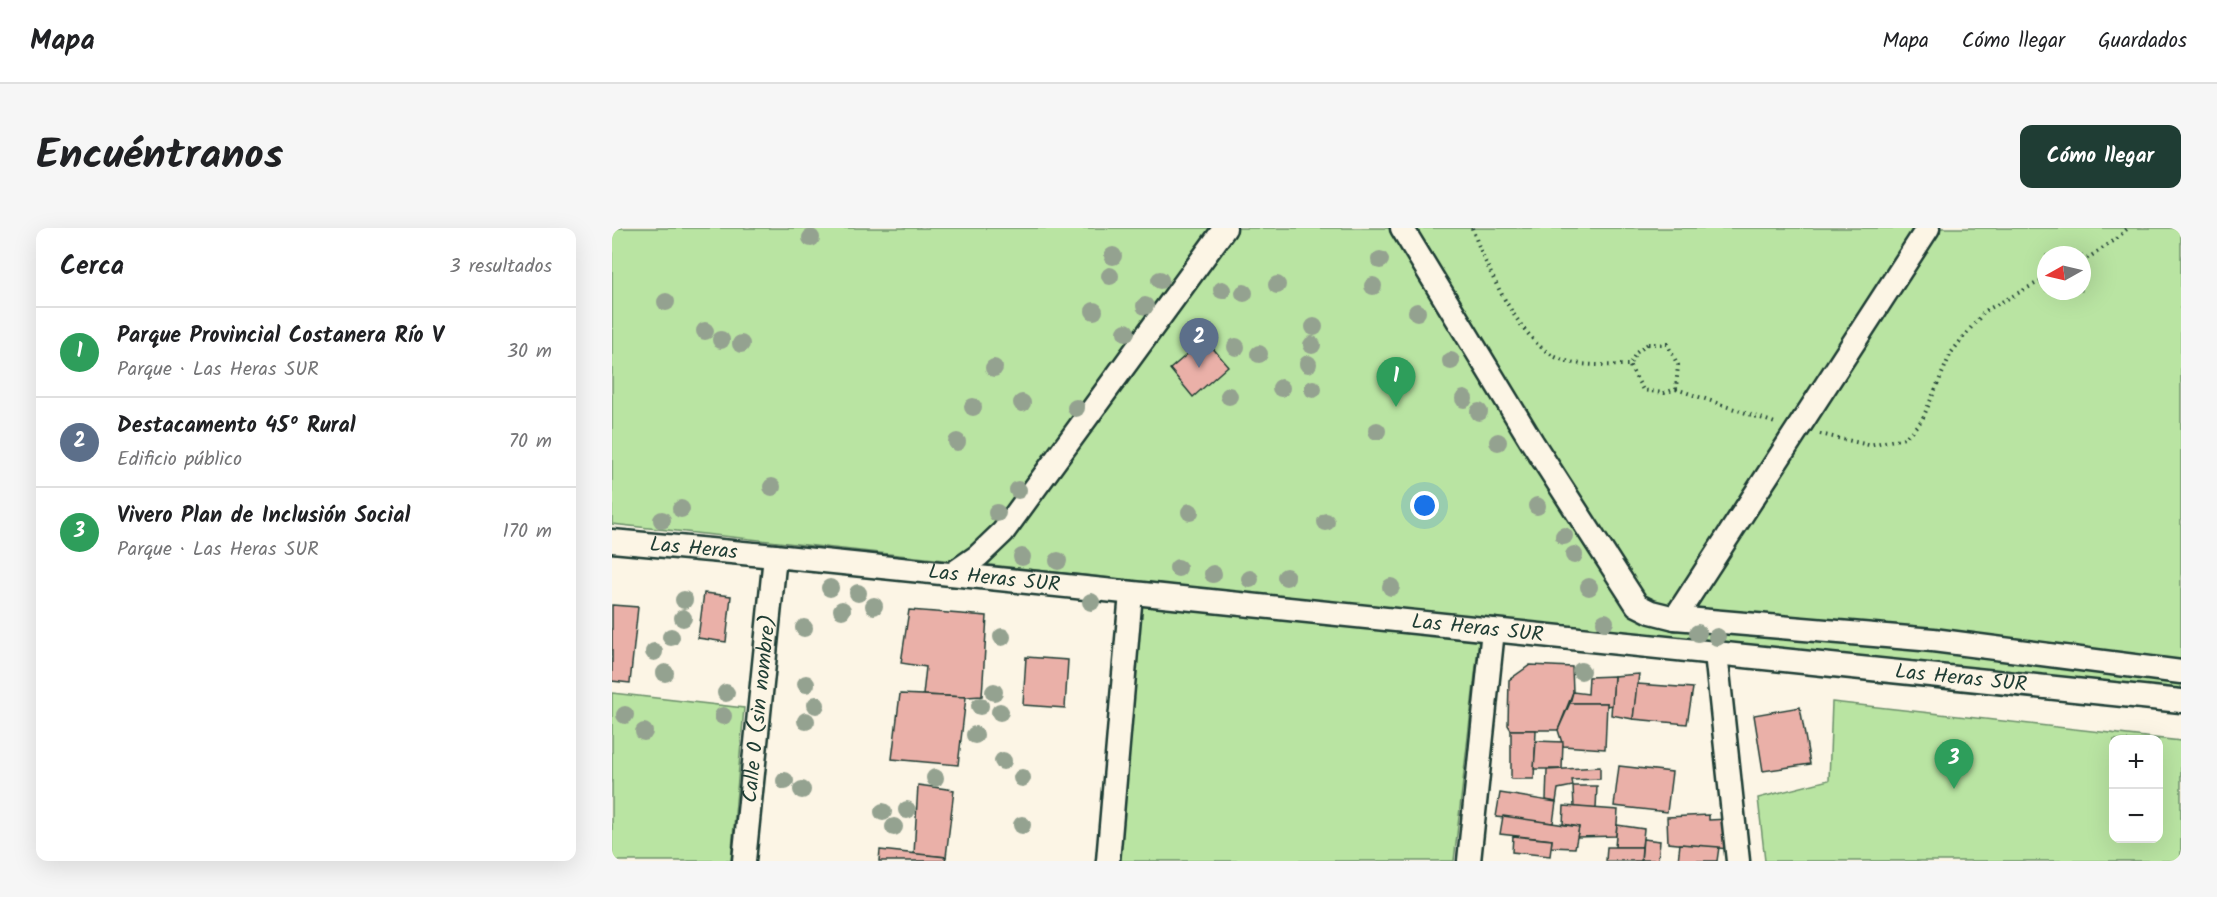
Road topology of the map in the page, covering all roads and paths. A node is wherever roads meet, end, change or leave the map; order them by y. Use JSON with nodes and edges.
{"nodes":[{"id":1,"x":1225,"y":228,"type":"edge"},
{"id":2,"x":1402,"y":228,"type":"edge"},
{"id":3,"x":1472,"y":228,"type":"edge"},
{"id":4,"x":1928,"y":228,"type":"edge"},
{"id":5,"x":2128,"y":228,"type":"edge"},
{"id":6,"x":2091,"y":255,"type":"edge"},
{"id":7,"x":2037,"y":283,"type":"edge"},
{"id":8,"x":1629,"y":365,"type":"junction"},
{"id":9,"x":1676,"y":389,"type":"junction"},
{"id":10,"x":1796,"y":431,"type":"junction"},
{"id":11,"x":612,"y":541,"type":"edge"},
{"id":12,"x":775,"y":556,"type":"junction"},
{"id":13,"x":952,"y":574,"type":"junction"},
{"id":14,"x":1131,"y":593,"type":"junction"},
{"id":15,"x":1675,"y":618,"type":"junction"},
{"id":16,"x":1493,"y":630,"type":"junction"},
{"id":17,"x":1716,"y":653,"type":"junction"},
{"id":18,"x":2181,"y":672,"type":"edge"},
{"id":19,"x":2181,"y":701,"type":"edge"},
{"id":20,"x":744,"y":861,"type":"edge"},
{"id":21,"x":1108,"y":861,"type":"edge"},
{"id":22,"x":1469,"y":861,"type":"edge"},
{"id":23,"x":1738,"y":861,"type":"edge"}],
"edges":[{"from":1,"to":13,"type":"street"},
{"from":2,"to":15,"type":"street"},
{"from":3,"to":8,"type":"path"},
{"from":4,"to":10,"type":"street"},
{"from":5,"to":6,"type":"path"},
{"from":7,"to":10,"type":"path"},
{"from":8,"to":9,"type":"path"},
{"from":8,"to":9,"type":"path"},
{"from":9,"to":10,"type":"path"},
{"from":10,"to":15,"type":"street"},
{"from":11,"to":12,"type":"street","name":"Las Heras"},
{"from":12,"to":13,"type":"street","name":"Las Heras SUR"},
{"from":12,"to":20,"type":"street","name":"Calle 0 (sin nombre)"},
{"from":13,"to":14,"type":"street","name":"Las Heras SUR"},
{"from":14,"to":16,"type":"street","name":"Las Heras SUR"},
{"from":14,"to":21,"type":"street"},
{"from":15,"to":18,"type":"street"},
{"from":16,"to":17,"type":"street","name":"Las Heras SUR"},
{"from":16,"to":22,"type":"street"},
{"from":17,"to":19,"type":"street","name":"Las Heras SUR"},
{"from":17,"to":23,"type":"street"}]}
